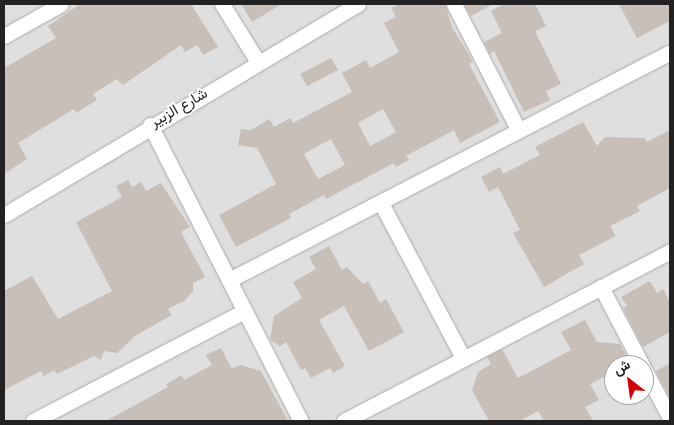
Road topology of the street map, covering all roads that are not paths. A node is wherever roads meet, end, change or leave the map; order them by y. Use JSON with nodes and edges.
{"nodes":[{"id":1,"x":60,"y":4,"type":"edge"},
{"id":2,"x":222,"y":4,"type":"edge"},
{"id":3,"x":358,"y":4,"type":"edge"},
{"id":4,"x":454,"y":4,"type":"edge"},
{"id":5,"x":4,"y":36,"type":"edge"},
{"id":6,"x":670,"y":52,"type":"edge"},
{"id":7,"x":258,"y":62,"type":"junction"},
{"id":8,"x":150,"y":125,"type":"junction"},
{"id":9,"x":518,"y":129,"type":"junction"},
{"id":10,"x":381,"y":203,"type":"junction"},
{"id":11,"x":4,"y":215,"type":"edge"},
{"id":12,"x":670,"y":251,"type":"edge"},
{"id":13,"x":229,"y":280,"type":"junction"},
{"id":14,"x":601,"y":287,"type":"junction"},
{"id":15,"x":244,"y":310,"type":"junction"},
{"id":16,"x":637,"y":355,"type":"edge"},
{"id":17,"x":463,"y":358,"type":"junction"},
{"id":18,"x":654,"y":388,"type":"edge"},
{"id":19,"x":670,"y":418,"type":"edge"},
{"id":20,"x":33,"y":421,"type":"edge"},
{"id":21,"x":300,"y":421,"type":"edge"},
{"id":22,"x":344,"y":421,"type":"edge"}],
"edges":[{"from":1,"to":5,"type":"street"},
{"from":2,"to":7,"type":"street"},
{"from":3,"to":7,"type":"street","name":"شارع الزبير"},
{"from":4,"to":9,"type":"street"},
{"from":6,"to":9,"type":"street"},
{"from":7,"to":8,"type":"street","name":"شارع الزبير"},
{"from":8,"to":11,"type":"street","name":"شارع الزبير"},
{"from":8,"to":13,"type":"street"},
{"from":9,"to":10,"type":"street"},
{"from":10,"to":13,"type":"street"},
{"from":10,"to":17,"type":"street"},
{"from":12,"to":14,"type":"street"},
{"from":13,"to":15,"type":"street"},
{"from":14,"to":16,"type":"street"},
{"from":14,"to":17,"type":"street"},
{"from":15,"to":20,"type":"street"},
{"from":15,"to":21,"type":"street"},
{"from":17,"to":22,"type":"street"},
{"from":18,"to":19,"type":"street"}]}
